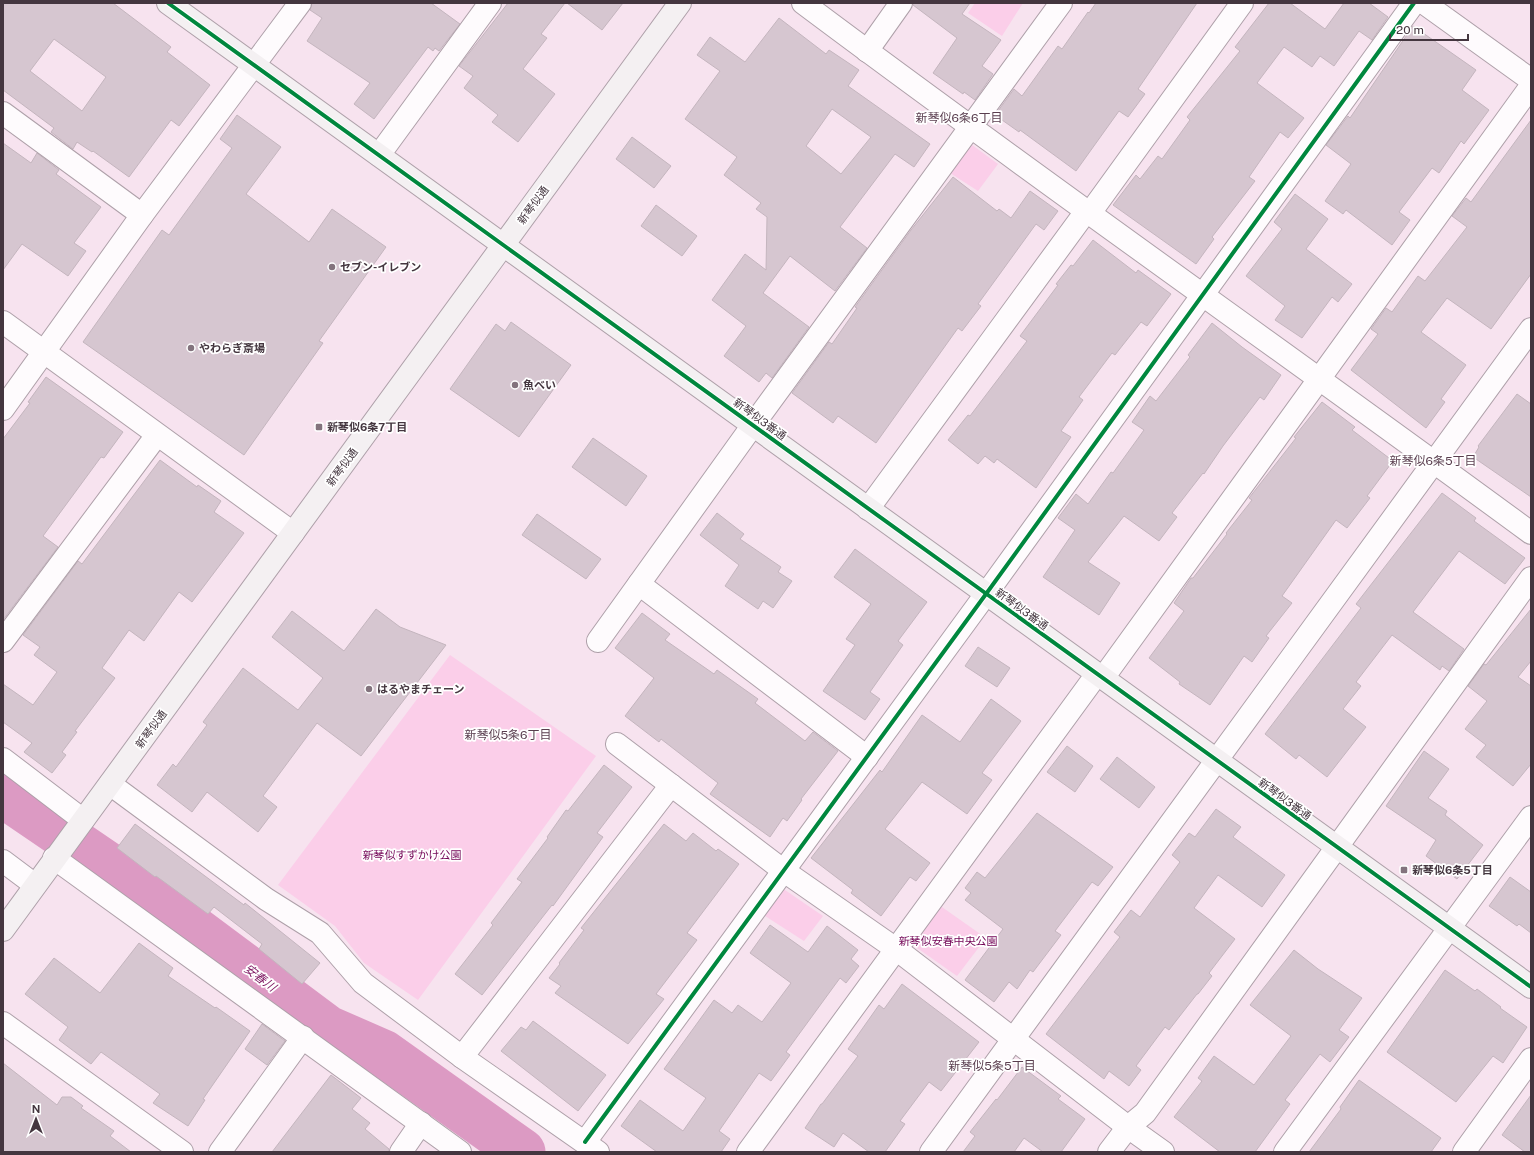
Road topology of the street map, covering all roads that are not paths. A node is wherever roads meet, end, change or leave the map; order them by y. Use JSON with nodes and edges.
{"nodes":[{"id":1,"x":168,"y":3,"type":"edge"},
{"id":2,"x":300,"y":3,"type":"edge"},
{"id":3,"x":490,"y":3,"type":"edge"},
{"id":4,"x":680,"y":3,"type":"edge"},
{"id":5,"x":803,"y":3,"type":"edge"},
{"id":6,"x":901,"y":3,"type":"edge"},
{"id":7,"x":1060,"y":3,"type":"edge"},
{"id":8,"x":1242,"y":3,"type":"edge"},
{"id":9,"x":1414,"y":3,"type":"edge"},
{"id":10,"x":1424,"y":3,"type":"edge"},
{"id":11,"x":867,"y":51,"type":"junction"},
{"id":12,"x":254,"y":65,"type":"junction"},
{"id":13,"x":1531,"y":80,"type":"edge"},
{"id":14,"x":1531,"y":86,"type":"edge"},
{"id":15,"x":3,"y":113,"type":"edge"},
{"id":16,"x":970,"y":126,"type":"junction"},
{"id":17,"x":379,"y":155,"type":"junction"},
{"id":18,"x":1089,"y":212,"type":"junction"},
{"id":19,"x":142,"y":215,"type":"junction"},
{"id":20,"x":504,"y":245,"type":"junction"},
{"id":21,"x":1203,"y":294,"type":"junction"},
{"id":22,"x":3,"y":322,"type":"edge"},
{"id":23,"x":1531,"y":329,"type":"edge"},
{"id":24,"x":44,"y":352,"type":"junction"},
{"id":25,"x":1320,"y":379,"type":"junction"},
{"id":26,"x":3,"y":409,"type":"edge"},
{"id":27,"x":753,"y":425,"type":"junction"},
{"id":28,"x":157,"y":435,"type":"junction"},
{"id":29,"x":1435,"y":462,"type":"junction"},
{"id":30,"x":868,"y":509,"type":"junction"},
{"id":31,"x":293,"y":533,"type":"junction"},
{"id":32,"x":1531,"y":533,"type":"edge"},
{"id":33,"x":1531,"y":578,"type":"edge"},
{"id":34,"x":639,"y":584,"type":"junction"},
{"id":35,"x":986,"y":594,"type":"junction"},
{"id":36,"x":3,"y":641,"type":"edge"},
{"id":37,"x":598,"y":641,"type":"dead end"},
{"id":38,"x":1100,"y":676,"type":"junction"},
{"id":39,"x":617,"y":744,"type":"dead end"},
{"id":40,"x":867,"y":757,"type":"junction"},
{"id":41,"x":3,"y":759,"type":"edge"},
{"id":42,"x":1217,"y":760,"type":"junction"},
{"id":43,"x":110,"y":784,"type":"junction"},
{"id":44,"x":671,"y":785,"type":"junction"},
{"id":45,"x":1531,"y":817,"type":"edge"},
{"id":46,"x":80,"y":823,"type":"junction"},
{"id":47,"x":1337,"y":848,"type":"junction"},
{"id":48,"x":57,"y":855,"type":"junction"},
{"id":49,"x":3,"y":862,"type":"edge"},
{"id":50,"x":784,"y":871,"type":"junction"},
{"id":51,"x":35,"y":885,"type":"junction"},
{"id":52,"x":1450,"y":929,"type":"junction"},
{"id":53,"x":3,"y":930,"type":"edge"},
{"id":54,"x":896,"y":949,"type":"junction"},
{"id":55,"x":1531,"y":987,"type":"edge"},
{"id":56,"x":3,"y":1023,"type":"edge"},
{"id":57,"x":303,"y":1037,"type":"junction"},
{"id":58,"x":1013,"y":1038,"type":"junction"},
{"id":59,"x":462,"y":1057,"type":"junction"},
{"id":60,"x":1531,"y":1059,"type":"edge"},
{"id":61,"x":421,"y":1123,"type":"junction"},
{"id":62,"x":1128,"y":1127,"type":"junction"},
{"id":63,"x":592,"y":1147,"type":"edge"},
{"id":64,"x":182,"y":1152,"type":"edge"},
{"id":65,"x":220,"y":1152,"type":"edge"},
{"id":66,"x":401,"y":1152,"type":"edge"},
{"id":67,"x":460,"y":1152,"type":"edge"},
{"id":68,"x":748,"y":1152,"type":"edge"},
{"id":69,"x":931,"y":1152,"type":"edge"},
{"id":70,"x":1109,"y":1152,"type":"edge"},
{"id":71,"x":1163,"y":1152,"type":"edge"},
{"id":72,"x":1285,"y":1152,"type":"edge"},
{"id":73,"x":1464,"y":1152,"type":"edge"}],
"edges":[{"from":1,"to":12,"type":"street","name":"新琴似3番通"},
{"from":2,"to":12,"type":"street"},
{"from":3,"to":17,"type":"street"},
{"from":4,"to":20,"type":"street","name":"新琴似通"},
{"from":5,"to":11,"type":"street"},
{"from":6,"to":11,"type":"street"},
{"from":7,"to":16,"type":"street"},
{"from":8,"to":18,"type":"street"},
{"from":9,"to":21,"type":"street"},
{"from":10,"to":13,"type":"street"},
{"from":11,"to":16,"type":"street"},
{"from":12,"to":17,"type":"street","name":"新琴似3番通"},
{"from":12,"to":19,"type":"street"},
{"from":14,"to":25,"type":"street"},
{"from":15,"to":19,"type":"street"},
{"from":16,"to":18,"type":"street"},
{"from":16,"to":27,"type":"street"},
{"from":17,"to":20,"type":"street","name":"新琴似3番通"},
{"from":18,"to":21,"type":"street"},
{"from":18,"to":30,"type":"street"},
{"from":19,"to":24,"type":"street"},
{"from":20,"to":27,"type":"street","name":"新琴似3番通"},
{"from":20,"to":31,"type":"street","name":"新琴似通"},
{"from":21,"to":25,"type":"street"},
{"from":21,"to":35,"type":"street"},
{"from":22,"to":24,"type":"street"},
{"from":23,"to":29,"type":"street"},
{"from":24,"to":26,"type":"street"},
{"from":24,"to":28,"type":"street"},
{"from":25,"to":29,"type":"street"},
{"from":25,"to":38,"type":"street"},
{"from":27,"to":30,"type":"street","name":"新琴似3番通"},
{"from":27,"to":34,"type":"street"},
{"from":28,"to":31,"type":"street"},
{"from":28,"to":36,"type":"street"},
{"from":29,"to":32,"type":"street"},
{"from":29,"to":42,"type":"street"},
{"from":30,"to":35,"type":"street","name":"新琴似3番通"},
{"from":31,"to":43,"type":"street","name":"新琴似通"},
{"from":33,"to":47,"type":"street"},
{"from":34,"to":37,"type":"street"},
{"from":34,"to":40,"type":"street"},
{"from":35,"to":38,"type":"street","name":"新琴似3番通"},
{"from":35,"to":40,"type":"street"},
{"from":38,"to":42,"type":"street","name":"新琴似3番通"},
{"from":38,"to":54,"type":"street"},
{"from":39,"to":44,"type":"street"},
{"from":40,"to":50,"type":"street"},
{"from":41,"to":46,"type":"street"},
{"from":42,"to":47,"type":"street","name":"新琴似3番通"},
{"from":42,"to":58,"type":"street"},
{"from":43,"to":46,"type":"street","name":"新琴似通"},
{"from":43,"to":59,"type":"street"},
{"from":44,"to":50,"type":"street"},
{"from":44,"to":59,"type":"street"},
{"from":45,"to":52,"type":"street"},
{"from":46,"to":48,"type":"street","name":"新琴似通"},
{"from":47,"to":52,"type":"street","name":"新琴似3番通"},
{"from":47,"to":62,"type":"street"},
{"from":48,"to":51,"type":"street","name":"新琴似通"},
{"from":48,"to":57,"type":"street"},
{"from":49,"to":51,"type":"street"},
{"from":50,"to":54,"type":"street"},
{"from":50,"to":63,"type":"street"},
{"from":51,"to":53,"type":"street","name":"新琴似通"},
{"from":52,"to":55,"type":"street","name":"新琴似3番通"},
{"from":52,"to":72,"type":"street"},
{"from":54,"to":58,"type":"street"},
{"from":54,"to":68,"type":"street"},
{"from":56,"to":64,"type":"street"},
{"from":57,"to":61,"type":"street"},
{"from":57,"to":65,"type":"street"},
{"from":58,"to":62,"type":"street"},
{"from":58,"to":69,"type":"street"},
{"from":59,"to":63,"type":"street"},
{"from":60,"to":73,"type":"street"},
{"from":61,"to":66,"type":"street"},
{"from":61,"to":67,"type":"street"},
{"from":62,"to":70,"type":"street"},
{"from":62,"to":71,"type":"street"}]}
